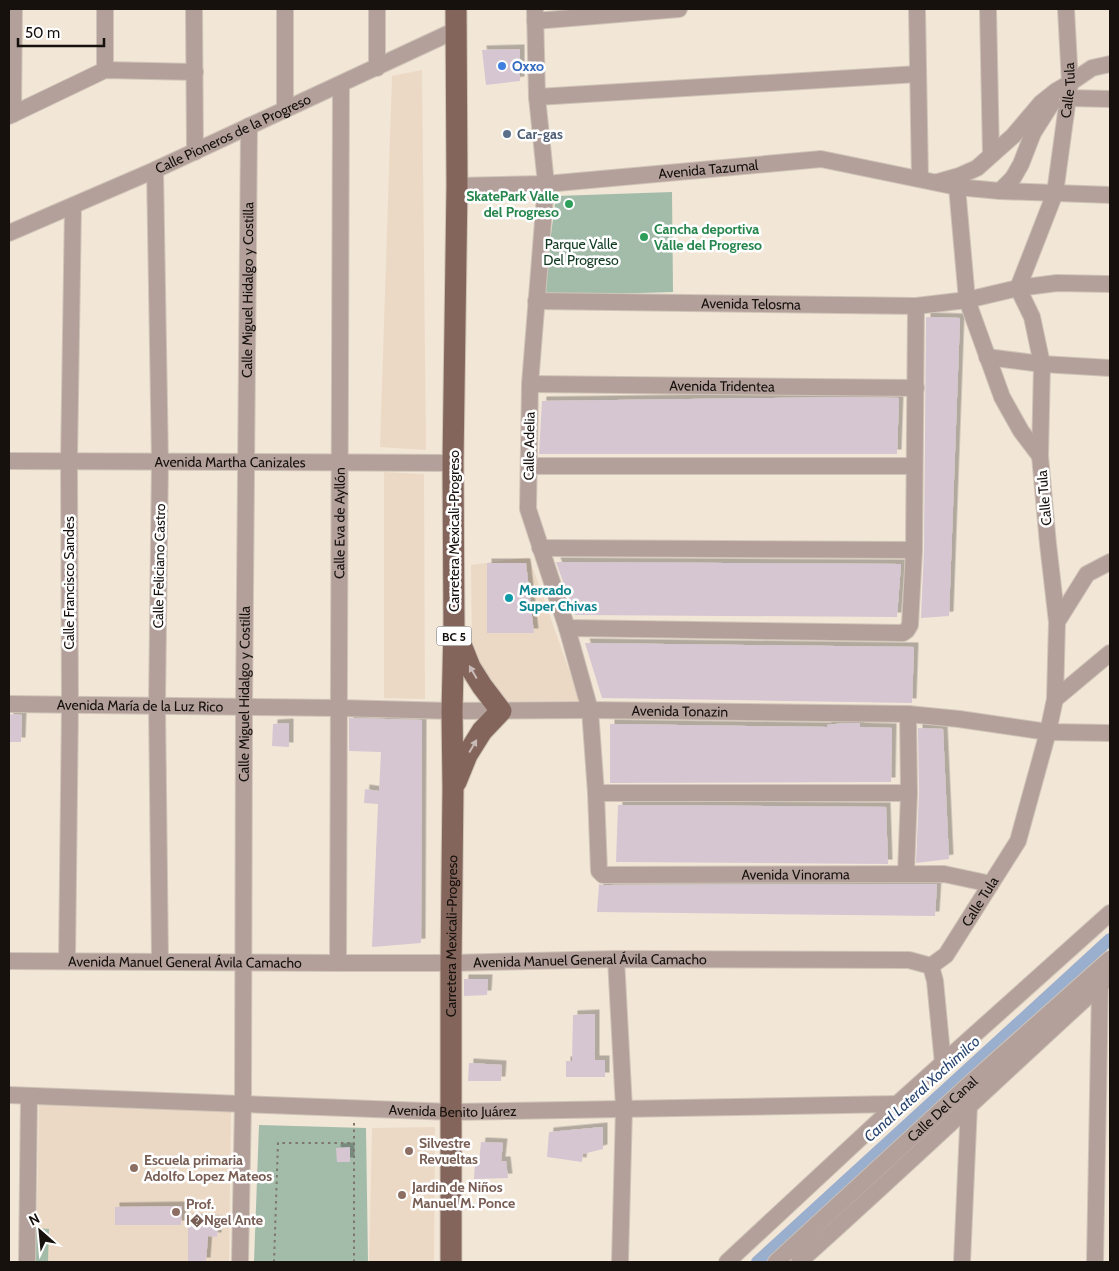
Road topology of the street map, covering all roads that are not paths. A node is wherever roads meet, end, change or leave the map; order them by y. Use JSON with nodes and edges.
{"nodes":[{"id":1,"x":14,"y":9,"type":"edge"},
{"id":2,"x":105,"y":9,"type":"edge"},
{"id":3,"x":194,"y":9,"type":"edge"},
{"id":4,"x":285,"y":9,"type":"edge"},
{"id":5,"x":377,"y":9,"type":"edge"},
{"id":6,"x":679,"y":9,"type":"edge"},
{"id":7,"x":917,"y":9,"type":"edge"},
{"id":8,"x":988,"y":9,"type":"edge"},
{"id":9,"x":1066,"y":9,"type":"edge"},
{"id":10,"x":535,"y":15,"type":"edge"},
{"id":11,"x":456,"y":19,"type":"edge"},
{"id":12,"x":1110,"y":54,"type":"edge"},
{"id":13,"x":1110,"y":64,"type":"edge"},
{"id":14,"x":377,"y":68,"type":"junction"},
{"id":15,"x":1092,"y":68,"type":"junction"},
{"id":16,"x":105,"y":70,"type":"junction"},
{"id":17,"x":194,"y":72,"type":"junction"},
{"id":18,"x":918,"y":74,"type":"junction"},
{"id":19,"x":341,"y":84,"type":"junction"},
{"id":20,"x":1065,"y":91,"type":"junction"},
{"id":21,"x":537,"y":97,"type":"junction"},
{"id":22,"x":1110,"y":99,"type":"edge"},
{"id":23,"x":285,"y":109,"type":"junction"},
{"id":24,"x":11,"y":115,"type":"edge"},
{"id":25,"x":249,"y":126,"type":"junction"},
{"id":26,"x":195,"y":152,"type":"junction"},
{"id":27,"x":991,"y":155,"type":"junction"},
{"id":28,"x":155,"y":170,"type":"junction"},
{"id":29,"x":928,"y":181,"type":"junction"},
{"id":30,"x":546,"y":184,"type":"junction"},
{"id":31,"x":457,"y":186,"type":"junction"},
{"id":32,"x":957,"y":187,"type":"junction"},
{"id":33,"x":1000,"y":191,"type":"junction"},
{"id":34,"x":1055,"y":193,"type":"junction"},
{"id":35,"x":1110,"y":195,"type":"edge"},
{"id":36,"x":73,"y":206,"type":"junction"},
{"id":37,"x":9,"y":233,"type":"edge"},
{"id":38,"x":1110,"y":284,"type":"edge"},
{"id":39,"x":1018,"y":288,"type":"junction"},
{"id":40,"x":967,"y":300,"type":"junction"},
{"id":41,"x":536,"y":301,"type":"junction"},
{"id":42,"x":916,"y":306,"type":"junction"},
{"id":43,"x":987,"y":357,"type":"junction"},
{"id":44,"x":1042,"y":364,"type":"junction"},
{"id":45,"x":1110,"y":368,"type":"edge"},
{"id":46,"x":530,"y":384,"type":"junction"},
{"id":47,"x":916,"y":388,"type":"junction"},
{"id":48,"x":1040,"y":456,"type":"junction"},
{"id":49,"x":9,"y":461,"type":"edge"},
{"id":50,"x":69,"y":461,"type":"junction"},
{"id":51,"x":160,"y":462,"type":"junction"},
{"id":52,"x":246,"y":462,"type":"junction"},
{"id":53,"x":339,"y":463,"type":"junction"},
{"id":54,"x":453,"y":463,"type":"junction"},
{"id":55,"x":529,"y":466,"type":"junction"},
{"id":56,"x":914,"y":466,"type":"junction"},
{"id":57,"x":540,"y":548,"type":"junction"},
{"id":58,"x":914,"y":550,"type":"junction"},
{"id":59,"x":1110,"y":562,"type":"edge"},
{"id":60,"x":1058,"y":622,"type":"junction"},
{"id":61,"x":454,"y":627,"type":"junction"},
{"id":62,"x":567,"y":628,"type":"junction"},
{"id":63,"x":1110,"y":653,"type":"edge"},
{"id":64,"x":1055,"y":699,"type":"junction"},
{"id":65,"x":9,"y":704,"type":"edge"},
{"id":66,"x":70,"y":704,"type":"junction"},
{"id":67,"x":157,"y":705,"type":"junction"},
{"id":68,"x":244,"y":707,"type":"junction"},
{"id":69,"x":338,"y":708,"type":"junction"},
{"id":70,"x":590,"y":710,"type":"junction"},
{"id":71,"x":452,"y":711,"type":"junction"},
{"id":72,"x":502,"y":711,"type":"junction"},
{"id":73,"x":908,"y":714,"type":"junction"},
{"id":74,"x":1048,"y":732,"type":"junction"},
{"id":75,"x":1110,"y":732,"type":"edge"},
{"id":76,"x":453,"y":788,"type":"junction"},
{"id":77,"x":596,"y":794,"type":"junction"},
{"id":78,"x":909,"y":794,"type":"junction"},
{"id":79,"x":600,"y":874,"type":"joint"},
{"id":80,"x":906,"y":874,"type":"junction"},
{"id":81,"x":991,"y":884,"type":"junction"},
{"id":82,"x":1110,"y":913,"type":"edge"},
{"id":83,"x":616,"y":959,"type":"junction"},
{"id":84,"x":1110,"y":959,"type":"edge"},
{"id":85,"x":9,"y":961,"type":"edge"},
{"id":86,"x":67,"y":961,"type":"junction"},
{"id":87,"x":160,"y":961,"type":"junction"},
{"id":88,"x":244,"y":962,"type":"junction"},
{"id":89,"x":338,"y":963,"type":"junction"},
{"id":90,"x":451,"y":963,"type":"junction"},
{"id":91,"x":932,"y":966,"type":"junction"},
{"id":92,"x":1102,"y":978,"type":"edge"},
{"id":93,"x":943,"y":1064,"type":"junction"},
{"id":94,"x":964,"y":1089,"type":"junction"},
{"id":95,"x":9,"y":1095,"type":"edge"},
{"id":96,"x":29,"y":1096,"type":"junction"},
{"id":97,"x":243,"y":1103,"type":"junction"},
{"id":98,"x":897,"y":1104,"type":"junction"},
{"id":99,"x":969,"y":1105,"type":"junction"},
{"id":100,"x":1104,"y":1107,"type":"edge"},
{"id":101,"x":624,"y":1108,"type":"junction"},
{"id":102,"x":452,"y":1112,"type":"junction"},
{"id":103,"x":27,"y":1262,"type":"edge"},
{"id":104,"x":240,"y":1262,"type":"edge"},
{"id":105,"x":451,"y":1262,"type":"edge"},
{"id":106,"x":620,"y":1262,"type":"edge"},
{"id":107,"x":727,"y":1262,"type":"edge"},
{"id":108,"x":776,"y":1262,"type":"edge"},
{"id":109,"x":799,"y":1262,"type":"edge"},
{"id":110,"x":962,"y":1262,"type":"edge"},
{"id":111,"x":1095,"y":1262,"type":"edge"}],
"edges":[{"from":1,"to":24,"type":"street"},
{"from":2,"to":16,"type":"street"},
{"from":3,"to":17,"type":"street"},
{"from":4,"to":23,"type":"street"},
{"from":5,"to":14,"type":"street"},
{"from":6,"to":10,"type":"street"},
{"from":7,"to":18,"type":"street"},
{"from":8,"to":27,"type":"street"},
{"from":9,"to":20,"type":"street","name":"Calle Tula"},
{"from":10,"to":21,"type":"street","name":"Calle Adelia"},
{"from":11,"to":14,"type":"street","name":"Calle Pioneros de la Progreso"},
{"from":11,"to":31,"type":"main road","name":"Carretera Mexicali-Progreso","number":"BC 5"},
{"from":12,"to":15,"type":"street"},
{"from":13,"to":15,"type":"street"},
{"from":14,"to":19,"type":"street","name":"Calle Pioneros de la Progreso"},
{"from":15,"to":20,"type":"street"},
{"from":16,"to":17,"type":"street"},
{"from":16,"to":24,"type":"street"},
{"from":17,"to":26,"type":"street"},
{"from":18,"to":21,"type":"street"},
{"from":18,"to":29,"type":"street"},
{"from":19,"to":23,"type":"street","name":"Calle Pioneros de la Progreso"},
{"from":19,"to":53,"type":"street","name":"Calle Eva de Ayllón"},
{"from":20,"to":22,"type":"street"},
{"from":20,"to":27,"type":"street"},
{"from":20,"to":33,"type":"street"},
{"from":20,"to":34,"type":"street","name":"Calle Tula"},
{"from":21,"to":30,"type":"street","name":"Calle Adelia"},
{"from":23,"to":25,"type":"street","name":"Calle Pioneros de la Progreso"},
{"from":25,"to":26,"type":"street","name":"Calle Pioneros de la Progreso"},
{"from":25,"to":52,"type":"street","name":"Calle Miguel Hidalgo y Costilla"},
{"from":26,"to":28,"type":"street","name":"Calle Pioneros de la Progreso"},
{"from":27,"to":29,"type":"street"},
{"from":28,"to":36,"type":"street","name":"Calle Pioneros de la Progreso"},
{"from":28,"to":51,"type":"street","name":"Calle Feliciano Castro"},
{"from":29,"to":30,"type":"street","name":"Avenida Tazumal"},
{"from":29,"to":32,"type":"street","name":"Avenida Tazumal"},
{"from":30,"to":31,"type":"street","name":"Avenida Tazumal"},
{"from":30,"to":41,"type":"street","name":"Calle Adelia"},
{"from":31,"to":54,"type":"main road","name":"Carretera Mexicali-Progreso","number":"BC 5"},
{"from":32,"to":33,"type":"street","name":"Avenida Tazumal"},
{"from":32,"to":40,"type":"street"},
{"from":33,"to":34,"type":"street","name":"Avenida Tazumal"},
{"from":34,"to":35,"type":"street","name":"Avenida Tazumal"},
{"from":34,"to":39,"type":"street","name":"Calle Tula"},
{"from":36,"to":37,"type":"street","name":"Calle Pioneros de la Progreso"},
{"from":36,"to":50,"type":"street","name":"Calle Francisco Sandes"},
{"from":38,"to":39,"type":"street","name":"Avenida Telosma"},
{"from":39,"to":40,"type":"street","name":"Avenida Telosma"},
{"from":39,"to":44,"type":"street","name":"Calle Tula"},
{"from":40,"to":42,"type":"street","name":"Avenida Telosma"},
{"from":40,"to":43,"type":"street"},
{"from":41,"to":42,"type":"street","name":"Avenida Telosma"},
{"from":41,"to":46,"type":"street","name":"Calle Adelia"},
{"from":42,"to":47,"type":"street"},
{"from":43,"to":44,"type":"street"},
{"from":43,"to":48,"type":"street"},
{"from":44,"to":45,"type":"street"},
{"from":44,"to":48,"type":"street","name":"Calle Tula"},
{"from":46,"to":47,"type":"street","name":"Avenida Tridentea"},
{"from":46,"to":55,"type":"street","name":"Calle Adelia"},
{"from":47,"to":56,"type":"street"},
{"from":48,"to":60,"type":"street","name":"Calle Tula"},
{"from":49,"to":50,"type":"street","name":"Avenida Martha Canizales"},
{"from":50,"to":51,"type":"street","name":"Avenida Martha Canizales"},
{"from":50,"to":66,"type":"street","name":"Calle Francisco Sandes"},
{"from":51,"to":52,"type":"street","name":"Avenida Martha Canizales"},
{"from":51,"to":67,"type":"street","name":"Calle Feliciano Castro"},
{"from":52,"to":53,"type":"street","name":"Avenida Martha Canizales"},
{"from":52,"to":68,"type":"street","name":"Calle Miguel Hidalgo y Costilla"},
{"from":53,"to":54,"type":"street","name":"Avenida Martha Canizales"},
{"from":53,"to":69,"type":"street","name":"Calle Eva de Ayllón"},
{"from":54,"to":61,"type":"main road","name":"Carretera Mexicali-Progreso","number":"BC 5"},
{"from":55,"to":56,"type":"street"},
{"from":55,"to":57,"type":"street","name":"Calle Adelia"},
{"from":56,"to":58,"type":"street"},
{"from":57,"to":58,"type":"street"},
{"from":57,"to":62,"type":"street","name":"Calle Adelia"},
{"from":58,"to":62,"type":"street"},
{"from":59,"to":60,"type":"street"},
{"from":60,"to":64,"type":"street","name":"Calle Tula"},
{"from":61,"to":71,"type":"main road","name":"Carretera Mexicali-Progreso","number":"BC 5"},
{"from":72,"to":61,"type":"main road","one_way":true},
{"from":62,"to":70,"type":"street","name":"Calle Adelia"},
{"from":63,"to":64,"type":"street"},
{"from":64,"to":74,"type":"street","name":"Calle Tula"},
{"from":65,"to":66,"type":"street","name":"Avenida María de la Luz Rico"},
{"from":66,"to":67,"type":"street","name":"Avenida María de la Luz Rico"},
{"from":66,"to":86,"type":"street","name":"Calle Francisco Sandes"},
{"from":67,"to":68,"type":"street","name":"Avenida María de la Luz Rico"},
{"from":67,"to":87,"type":"street","name":"Calle Feliciano Castro"},
{"from":68,"to":69,"type":"street","name":"Avenida María de la Luz Rico"},
{"from":68,"to":88,"type":"street","name":"Calle Miguel Hidalgo y Costilla"},
{"from":69,"to":71,"type":"street","name":"Avenida María de la Luz Rico"},
{"from":69,"to":89,"type":"street","name":"Calle Eva de Ayllón"},
{"from":70,"to":72,"type":"street","name":"Avenida Tonazin"},
{"from":70,"to":73,"type":"street","name":"Avenida Tonazin"},
{"from":70,"to":77,"type":"street","name":"Calle Adelia"},
{"from":71,"to":72,"type":"street","name":"Avenida Tonazin"},
{"from":71,"to":76,"type":"main road","name":"Carretera Mexicali-Progreso","number":"BC 5"},
{"from":76,"to":72,"type":"main road","one_way":true},
{"from":73,"to":74,"type":"street","name":"Avenida Tonazin"},
{"from":73,"to":78,"type":"street"},
{"from":74,"to":75,"type":"street","name":"Avenida Tonazin"},
{"from":74,"to":81,"type":"street","name":"Calle Tula"},
{"from":76,"to":90,"type":"main road","name":"Carretera Mexicali-Progreso","number":"BC 5"},
{"from":77,"to":78,"type":"street"},
{"from":77,"to":79,"type":"street","name":"Calle Adelia"},
{"from":78,"to":80,"type":"street"},
{"from":79,"to":80,"type":"street","name":"Avenida Vinorama"},
{"from":80,"to":81,"type":"street","name":"Avenida Vinorama"},
{"from":81,"to":91,"type":"street","name":"Calle Tula"},
{"from":82,"to":93,"type":"street"},
{"from":83,"to":90,"type":"street","name":"Avenida Manuel General Ávila Camacho"},
{"from":83,"to":91,"type":"street","name":"Avenida Manuel General Ávila Camacho"},
{"from":83,"to":101,"type":"street"},
{"from":84,"to":92,"type":"street","name":"Calle Del Canal"},
{"from":85,"to":86,"type":"street","name":"Avenida Manuel General Ávila Camacho"},
{"from":86,"to":87,"type":"street","name":"Avenida Manuel General Ávila Camacho"},
{"from":87,"to":88,"type":"street","name":"Avenida Manuel General Ávila Camacho"},
{"from":88,"to":89,"type":"street","name":"Avenida Manuel General Ávila Camacho"},
{"from":88,"to":97,"type":"street","name":"Calle Miguel Hidalgo y Costilla"},
{"from":89,"to":90,"type":"street","name":"Avenida Manuel General Ávila Camacho"},
{"from":90,"to":102,"type":"main road","name":"Carretera Mexicali-Progreso","number":"BC 5"},
{"from":91,"to":93,"type":"street"},
{"from":92,"to":94,"type":"street","name":"Calle Del Canal"},
{"from":92,"to":99,"type":"street"},
{"from":92,"to":100,"type":"street"},
{"from":93,"to":98,"type":"street"},
{"from":94,"to":99,"type":"street"},
{"from":94,"to":108,"type":"street","name":"Calle Del Canal"},
{"from":95,"to":96,"type":"street","name":"Avenida Benito Juárez"},
{"from":96,"to":97,"type":"street","name":"Avenida Benito Juárez"},
{"from":96,"to":103,"type":"street"},
{"from":97,"to":102,"type":"street","name":"Avenida Benito Juárez"},
{"from":97,"to":104,"type":"street","name":"Calle Miguel Hidalgo y Costilla"},
{"from":98,"to":101,"type":"street","name":"Avenida Benito Juárez"},
{"from":98,"to":107,"type":"street"},
{"from":99,"to":109,"type":"street"},
{"from":99,"to":110,"type":"street"},
{"from":100,"to":111,"type":"street"},
{"from":101,"to":102,"type":"street","name":"Avenida Benito Juárez"},
{"from":101,"to":106,"type":"street"},
{"from":102,"to":105,"type":"main road","name":"Carretera Mexicali-Progreso","number":"BC 5"}]}
